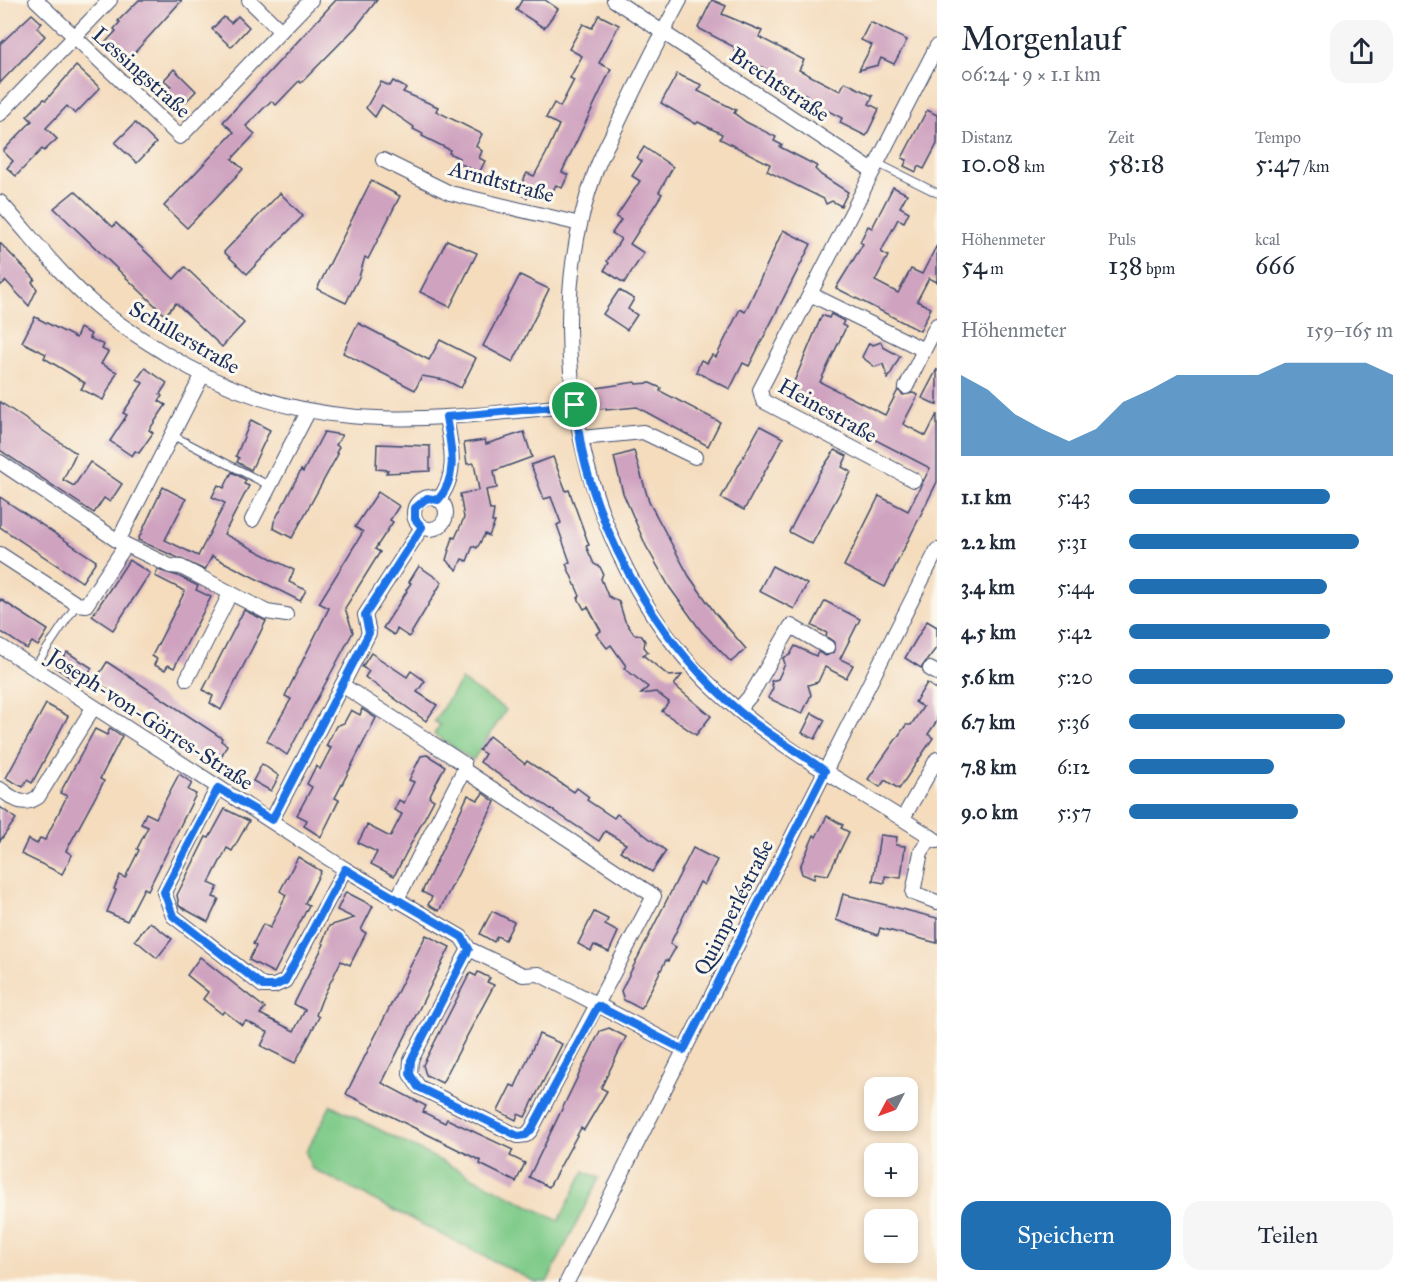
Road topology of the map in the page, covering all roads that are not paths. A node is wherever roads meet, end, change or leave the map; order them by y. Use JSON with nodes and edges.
{"nodes":[{"id":1,"x":36,"y":0,"type":"edge"},
{"id":2,"x":110,"y":0,"type":"edge"},
{"id":3,"x":249,"y":0,"type":"edge"},
{"id":4,"x":310,"y":0,"type":"edge"},
{"id":5,"x":614,"y":0,"type":"edge"},
{"id":6,"x":680,"y":0,"type":"edge"},
{"id":7,"x":281,"y":31,"type":"junction"},
{"id":8,"x":663,"y":32,"type":"junction"},
{"id":9,"x":74,"y":38,"type":"junction"},
{"id":10,"x":937,"y":46,"type":"edge"},
{"id":11,"x":0,"y":114,"type":"edge"},
{"id":12,"x":382,"y":160,"type":"dead end"},
{"id":13,"x":875,"y":167,"type":"junction"},
{"id":14,"x":937,"y":193,"type":"edge"},
{"id":15,"x":0,"y":202,"type":"edge"},
{"id":16,"x":580,"y":224,"type":"junction"},
{"id":17,"x":810,"y":294,"type":"junction"},
{"id":18,"x":937,"y":325,"type":"edge"},
{"id":19,"x":924,"y":350,"type":"junction"},
{"id":20,"x":202,"y":376,"type":"junction"},
{"id":21,"x":906,"y":387,"type":"dead end"},
{"id":22,"x":575,"y":405,"type":"junction"},
{"id":23,"x":308,"y":412,"type":"junction"},
{"id":24,"x":446,"y":417,"type":"junction"},
{"id":25,"x":172,"y":435,"type":"junction"},
{"id":26,"x":581,"y":438,"type":"junction"},
{"id":27,"x":695,"y":457,"type":"dead end"},
{"id":28,"x":0,"y":462,"type":"edge"},
{"id":29,"x":914,"y":480,"type":"dead end"},
{"id":30,"x":270,"y":486,"type":"junction"},
{"id":31,"x":438,"y":500,"type":"junction"},
{"id":32,"x":252,"y":520,"type":"dead end"},
{"id":33,"x":422,"y":527,"type":"junction"},
{"id":34,"x":122,"y":543,"type":"junction"},
{"id":35,"x":937,"y":550,"type":"edge"},
{"id":36,"x":0,"y":554,"type":"edge"},
{"id":37,"x":230,"y":594,"type":"junction"},
{"id":38,"x":77,"y":604,"type":"junction"},
{"id":39,"x":286,"y":615,"type":"dead end"},
{"id":40,"x":0,"y":646,"type":"edge"},
{"id":41,"x":827,"y":647,"type":"dead end"},
{"id":42,"x":34,"y":668,"type":"junction"},
{"id":43,"x":187,"y":679,"type":"dead end"},
{"id":44,"x":342,"y":685,"type":"junction"},
{"id":45,"x":93,"y":708,"type":"junction"},
{"id":46,"x":738,"y":710,"type":"junction"},
{"id":47,"x":937,"y":759,"type":"edge"},
{"id":48,"x":464,"y":770,"type":"junction"},
{"id":49,"x":825,"y":771,"type":"junction"},
{"id":50,"x":218,"y":788,"type":"junction"},
{"id":51,"x":0,"y":789,"type":"edge"},
{"id":52,"x":903,"y":818,"type":"junction"},
{"id":53,"x":272,"y":820,"type":"junction"},
{"id":54,"x":934,"y":839,"type":"edge"},
{"id":55,"x":345,"y":869,"type":"junction"},
{"id":56,"x":396,"y":901,"type":"junction"},
{"id":57,"x":937,"y":902,"type":"edge"},
{"id":58,"x":469,"y":949,"type":"junction"},
{"id":59,"x":598,"y":1006,"type":"junction"},
{"id":60,"x":684,"y":1050,"type":"junction"},
{"id":61,"x":567,"y":1282,"type":"edge"}],
"edges":[{"from":1,"to":9,"type":"street"},
{"from":2,"to":9,"type":"street"},
{"from":3,"to":7,"type":"street"},
{"from":4,"to":7,"type":"street","name":"Lessingstraße"},
{"from":5,"to":8,"type":"street","name":"Brechtstraße"},
{"from":6,"to":8,"type":"street"},
{"from":7,"to":9,"type":"street","name":"Lessingstraße"},
{"from":8,"to":13,"type":"street","name":"Brechtstraße"},
{"from":8,"to":16,"type":"street"},
{"from":9,"to":11,"type":"street"},
{"from":10,"to":13,"type":"street","name":"Heinestraße"},
{"from":12,"to":16,"type":"street","name":"Arndtstraße"},
{"from":13,"to":14,"type":"lane"},
{"from":13,"to":17,"type":"street","name":"Heinestraße"},
{"from":15,"to":20,"type":"street","name":"Schillerstraße"},
{"from":16,"to":22,"type":"street"},
{"from":17,"to":19,"type":"street"},
{"from":17,"to":29,"type":"street","name":"Heinestraße"},
{"from":18,"to":19,"type":"street"},
{"from":19,"to":21,"type":"street"},
{"from":20,"to":23,"type":"street","name":"Schillerstraße"},
{"from":20,"to":25,"type":"street"},
{"from":22,"to":24,"type":"street","name":"Schillerstraße"},
{"from":22,"to":26,"type":"street"},
{"from":23,"to":24,"type":"street","name":"Schillerstraße"},
{"from":23,"to":30,"type":"street"},
{"from":24,"to":31,"type":"street"},
{"from":25,"to":30,"type":"lane"},
{"from":25,"to":34,"type":"street"},
{"from":26,"to":27,"type":"street"},
{"from":26,"to":46,"type":"street"},
{"from":28,"to":34,"type":"street"},
{"from":30,"to":32,"type":"street"},
{"from":31,"to":33,"type":"street"},
{"from":31,"to":33,"type":"street"},
{"from":33,"to":44,"type":"street"},
{"from":34,"to":37,"type":"street"},
{"from":34,"to":38,"type":"street"},
{"from":35,"to":49,"type":"street","name":"Quimperléstraße"},
{"from":36,"to":38,"type":"street"},
{"from":37,"to":39,"type":"street"},
{"from":37,"to":43,"type":"street"},
{"from":38,"to":42,"type":"lane"},
{"from":40,"to":42,"type":"street","name":"Joseph-von-Görres-Straße"},
{"from":41,"to":46,"type":"street"},
{"from":42,"to":45,"type":"street","name":"Joseph-von-Görres-Straße"},
{"from":44,"to":48,"type":"street"},
{"from":44,"to":53,"type":"street"},
{"from":45,"to":50,"type":"street","name":"Joseph-von-Görres-Straße"},
{"from":45,"to":51,"type":"street"},
{"from":46,"to":49,"type":"street"},
{"from":47,"to":52,"type":"street"},
{"from":48,"to":56,"type":"street"},
{"from":48,"to":59,"type":"street"},
{"from":49,"to":52,"type":"street"},
{"from":49,"to":60,"type":"street","name":"Quimperléstraße"},
{"from":50,"to":53,"type":"street","name":"Joseph-von-Görres-Straße"},
{"from":50,"to":55,"type":"street"},
{"from":52,"to":54,"type":"street"},
{"from":53,"to":55,"type":"street","name":"Joseph-von-Görres-Straße"},
{"from":54,"to":57,"type":"street"},
{"from":55,"to":56,"type":"street","name":"Joseph-von-Görres-Straße"},
{"from":56,"to":58,"type":"street","name":"Joseph-von-Görres-Straße"},
{"from":58,"to":59,"type":"street","name":"Joseph-von-Görres-Straße"},
{"from":58,"to":59,"type":"street"},
{"from":59,"to":60,"type":"street","name":"Joseph-von-Görres-Straße"},
{"from":60,"to":61,"type":"street","name":"Quimperléstraße"}]}
